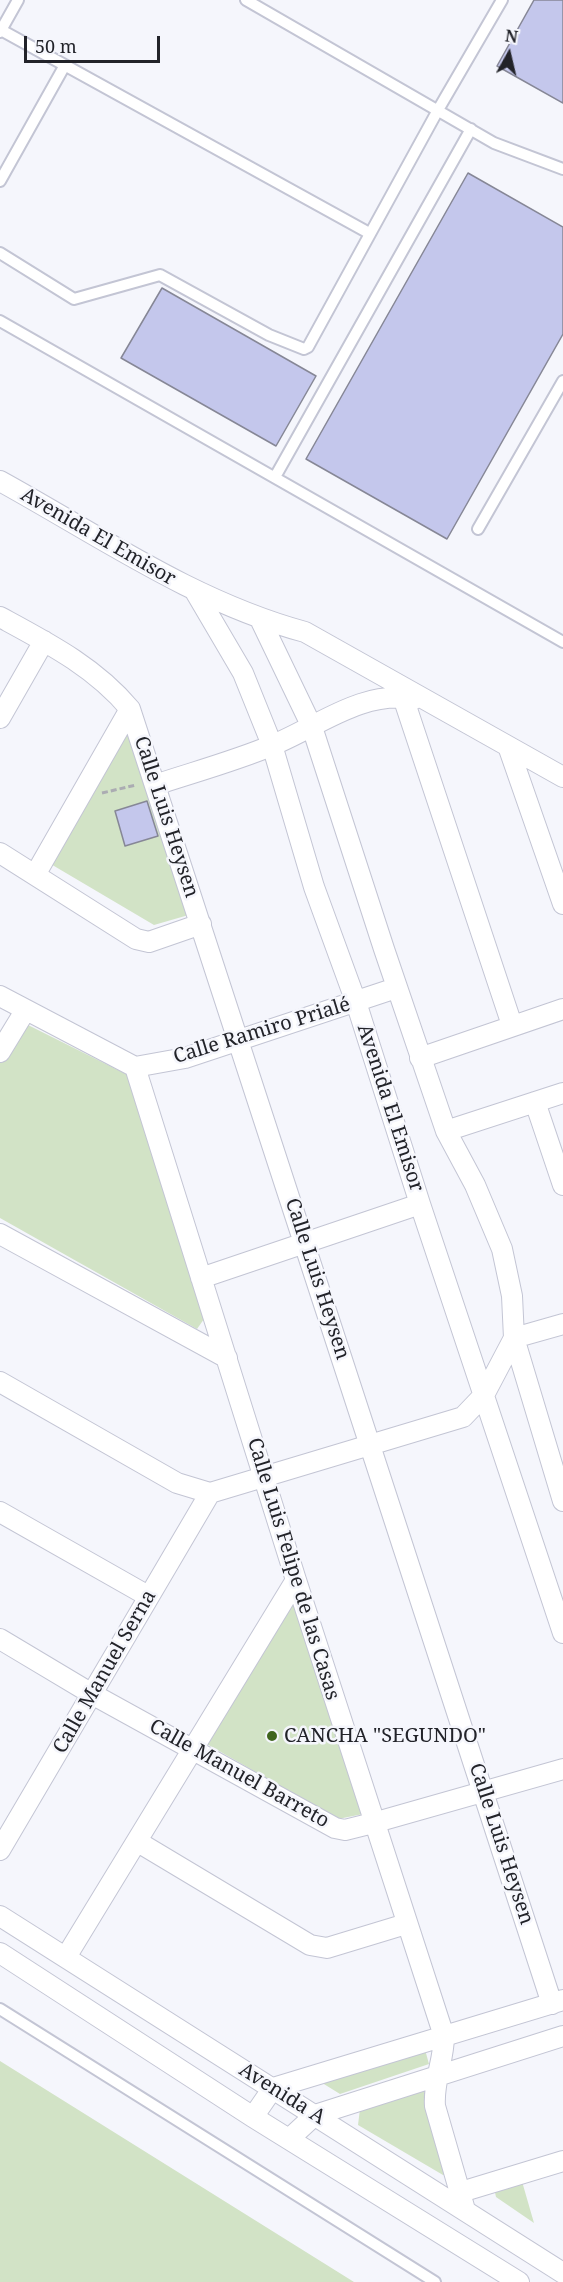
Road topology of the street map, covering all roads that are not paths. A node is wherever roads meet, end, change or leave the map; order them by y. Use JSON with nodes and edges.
{"nodes":[{"id":1,"x":18,"y":0,"type":"edge"},
{"id":2,"x":246,"y":0,"type":"edge"},
{"id":3,"x":502,"y":0,"type":"edge"},
{"id":4,"x":1,"y":31,"type":"edge"},
{"id":5,"x":65,"y":65,"type":"junction"},
{"id":6,"x":438,"y":110,"type":"junction"},
{"id":7,"x":471,"y":129,"type":"junction"},
{"id":8,"x":563,"y":169,"type":"edge"},
{"id":9,"x":0,"y":181,"type":"edge"},
{"id":10,"x":369,"y":233,"type":"junction"},
{"id":11,"x":0,"y":253,"type":"edge"},
{"id":12,"x":0,"y":321,"type":"edge"},
{"id":13,"x":563,"y":381,"type":"edge"},
{"id":14,"x":274,"y":477,"type":"junction"},
{"id":15,"x":0,"y":482,"type":"edge"},
{"id":16,"x":478,"y":529,"type":"dead end"},
{"id":17,"x":196,"y":593,"type":"junction"},
{"id":18,"x":0,"y":617,"type":"edge"},
{"id":19,"x":261,"y":621,"type":"junction"},
{"id":20,"x":44,"y":641,"type":"junction"},
{"id":21,"x":563,"y":642,"type":"edge"},
{"id":22,"x":403,"y":697,"type":"junction"},
{"id":23,"x":427,"y":701,"type":"junction"},
{"id":24,"x":130,"y":709,"type":"junction"},
{"id":25,"x":0,"y":718,"type":"edge"},
{"id":26,"x":312,"y":727,"type":"junction"},
{"id":27,"x":273,"y":746,"type":"junction"},
{"id":28,"x":509,"y":749,"type":"junction"},
{"id":29,"x":563,"y":777,"type":"edge"},
{"id":30,"x":150,"y":784,"type":"junction"},
{"id":31,"x":0,"y":853,"type":"edge"},
{"id":32,"x":35,"y":875,"type":"junction"},
{"id":33,"x":563,"y":904,"type":"edge"},
{"id":34,"x":201,"y":924,"type":"junction"},
{"id":35,"x":396,"y":988,"type":"junction"},
{"id":36,"x":0,"y":996,"type":"edge"},
{"id":37,"x":356,"y":1002,"type":"junction"},
{"id":38,"x":563,"y":1009,"type":"edge"},
{"id":39,"x":25,"y":1011,"type":"junction"},
{"id":40,"x":512,"y":1025,"type":"junction"},
{"id":41,"x":239,"y":1038,"type":"junction"},
{"id":42,"x":0,"y":1052,"type":"edge"},
{"id":43,"x":420,"y":1058,"type":"junction"},
{"id":44,"x":135,"y":1067,"type":"junction"},
{"id":45,"x":563,"y":1093,"type":"edge"},
{"id":46,"x":535,"y":1102,"type":"junction"},
{"id":47,"x":446,"y":1131,"type":"junction"},
{"id":48,"x":563,"y":1185,"type":"edge"},
{"id":49,"x":420,"y":1204,"type":"junction"},
{"id":50,"x":0,"y":1234,"type":"edge"},
{"id":51,"x":306,"y":1245,"type":"junction"},
{"id":52,"x":201,"y":1278,"type":"junction"},
{"id":53,"x":563,"y":1324,"type":"edge"},
{"id":54,"x":514,"y":1338,"type":"junction"},
{"id":55,"x":226,"y":1358,"type":"junction"},
{"id":56,"x":2,"y":1389,"type":"edge"},
{"id":57,"x":484,"y":1395,"type":"junction"},
{"id":58,"x":371,"y":1444,"type":"junction"},
{"id":59,"x":264,"y":1477,"type":"junction"},
{"id":60,"x":210,"y":1493,"type":"junction"},
{"id":61,"x":563,"y":1501,"type":"edge"},
{"id":62,"x":0,"y":1512,"type":"edge"},
{"id":63,"x":296,"y":1580,"type":"junction"},
{"id":64,"x":148,"y":1596,"type":"junction"},
{"id":65,"x":563,"y":1633,"type":"edge"},
{"id":66,"x":0,"y":1639,"type":"edge"},
{"id":67,"x":92,"y":1694,"type":"junction"},
{"id":68,"x":193,"y":1749,"type":"junction"},
{"id":69,"x":563,"y":1769,"type":"edge"},
{"id":70,"x":484,"y":1790,"type":"junction"},
{"id":71,"x":373,"y":1822,"type":"junction"},
{"id":72,"x":138,"y":1842,"type":"junction"},
{"id":73,"x":0,"y":1850,"type":"edge"},
{"id":74,"x":0,"y":1916,"type":"edge"},
{"id":75,"x":406,"y":1924,"type":"junction"},
{"id":76,"x":0,"y":1953,"type":"edge"},
{"id":77,"x":66,"y":1958,"type":"junction"},
{"id":78,"x":557,"y":2002,"type":"edge"},
{"id":79,"x":0,"y":2009,"type":"edge"},
{"id":80,"x":444,"y":2036,"type":"junction"},
{"id":81,"x":563,"y":2036,"type":"edge"},
{"id":82,"x":439,"y":2076,"type":"junction"},
{"id":83,"x":273,"y":2088,"type":"junction"},
{"id":84,"x":315,"y":2115,"type":"junction"},
{"id":85,"x":253,"y":2116,"type":"junction"},
{"id":86,"x":290,"y":2139,"type":"junction"},
{"id":87,"x":563,"y":2161,"type":"edge"},
{"id":88,"x":463,"y":2201,"type":"junction"},
{"id":89,"x":561,"y":2270,"type":"edge"},
{"id":90,"x":435,"y":2282,"type":"edge"},
{"id":91,"x":519,"y":2282,"type":"edge"}],
"edges":[{"from":1,"to":4,"type":"lane"},
{"from":2,"to":6,"type":"lane"},
{"from":3,"to":6,"type":"lane"},
{"from":4,"to":5,"type":"lane"},
{"from":5,"to":9,"type":"lane"},
{"from":5,"to":10,"type":"lane"},
{"from":6,"to":7,"type":"lane"},
{"from":6,"to":10,"type":"lane"},
{"from":7,"to":8,"type":"lane"},
{"from":7,"to":14,"type":"lane"},
{"from":10,"to":11,"type":"lane"},
{"from":12,"to":14,"type":"lane"},
{"from":13,"to":16,"type":"lane"},
{"from":14,"to":21,"type":"lane"},
{"from":15,"to":17,"type":"street","name":"Avenida El Emisor"},
{"from":17,"to":19,"type":"street","name":"Avenida El Emisor"},
{"from":17,"to":27,"type":"street","name":"Avenida El Emisor"},
{"from":18,"to":20,"type":"street","name":"Calle Luis Heysen"},
{"from":19,"to":23,"type":"street","name":"Avenida El Emisor"},
{"from":19,"to":26,"type":"street"},
{"from":20,"to":24,"type":"street","name":"Calle Luis Heysen"},
{"from":20,"to":25,"type":"street"},
{"from":22,"to":23,"type":"street"},
{"from":22,"to":26,"type":"street"},
{"from":22,"to":40,"type":"street"},
{"from":23,"to":28,"type":"street","name":"Avenida El Emisor"},
{"from":24,"to":30,"type":"street","name":"Calle Luis Heysen"},
{"from":24,"to":32,"type":"street"},
{"from":26,"to":27,"type":"street"},
{"from":26,"to":35,"type":"street"},
{"from":27,"to":30,"type":"street"},
{"from":27,"to":37,"type":"street","name":"Avenida El Emisor"},
{"from":28,"to":29,"type":"street","name":"Avenida El Emisor"},
{"from":28,"to":33,"type":"street"},
{"from":30,"to":34,"type":"street","name":"Calle Luis Heysen"},
{"from":31,"to":32,"type":"street"},
{"from":32,"to":34,"type":"street"},
{"from":34,"to":41,"type":"street","name":"Calle Luis Heysen"},
{"from":35,"to":37,"type":"street","name":"Calle Ramiro Prialé"},
{"from":35,"to":43,"type":"street"},
{"from":36,"to":39,"type":"street"},
{"from":37,"to":41,"type":"street","name":"Calle Ramiro Prialé"},
{"from":37,"to":49,"type":"street","name":"Avenida El Emisor"},
{"from":38,"to":40,"type":"street"},
{"from":39,"to":42,"type":"street"},
{"from":39,"to":44,"type":"street"},
{"from":40,"to":43,"type":"street"},
{"from":41,"to":44,"type":"street","name":"Calle Ramiro Prialé"},
{"from":41,"to":51,"type":"street","name":"Calle Luis Heysen"},
{"from":43,"to":47,"type":"street"},
{"from":44,"to":52,"type":"street","name":"Calle Luis Felipe de las Casas"},
{"from":45,"to":46,"type":"street"},
{"from":46,"to":47,"type":"street"},
{"from":46,"to":48,"type":"street"},
{"from":47,"to":54,"type":"street"},
{"from":49,"to":51,"type":"street"},
{"from":49,"to":57,"type":"street","name":"Avenida El Emisor"},
{"from":50,"to":55,"type":"street"},
{"from":51,"to":52,"type":"street"},
{"from":51,"to":58,"type":"street","name":"Calle Luis Heysen"},
{"from":52,"to":55,"type":"street","name":"Calle Luis Felipe de las Casas"},
{"from":53,"to":54,"type":"street"},
{"from":54,"to":57,"type":"street"},
{"from":54,"to":61,"type":"street"},
{"from":55,"to":59,"type":"street","name":"Calle Luis Felipe de las Casas"},
{"from":56,"to":60,"type":"street"},
{"from":57,"to":58,"type":"street"},
{"from":57,"to":65,"type":"street","name":"Avenida El Emisor"},
{"from":58,"to":59,"type":"street"},
{"from":58,"to":70,"type":"street","name":"Calle Luis Heysen"},
{"from":59,"to":60,"type":"street"},
{"from":59,"to":63,"type":"street","name":"Calle Luis Felipe de las Casas"},
{"from":60,"to":64,"type":"street","name":"Calle Manuel Serna"},
{"from":62,"to":64,"type":"street"},
{"from":63,"to":68,"type":"street"},
{"from":63,"to":71,"type":"street","name":"Calle Luis Felipe de las Casas"},
{"from":64,"to":67,"type":"street","name":"Calle Manuel Serna"},
{"from":66,"to":67,"type":"street","name":"Calle Manuel Barreto"},
{"from":67,"to":68,"type":"street","name":"Calle Manuel Barreto"},
{"from":67,"to":73,"type":"street","name":"Calle Manuel Serna"},
{"from":68,"to":71,"type":"street","name":"Calle Manuel Barreto"},
{"from":68,"to":72,"type":"street"},
{"from":69,"to":70,"type":"street","name":"Calle Manuel Barreto"},
{"from":70,"to":71,"type":"street","name":"Calle Manuel Barreto"},
{"from":70,"to":78,"type":"street","name":"Calle Luis Heysen"},
{"from":71,"to":75,"type":"street","name":"Calle Luis Felipe de las Casas"},
{"from":72,"to":75,"type":"street"},
{"from":72,"to":77,"type":"street"},
{"from":74,"to":77,"type":"street","name":"Avenida A"},
{"from":75,"to":80,"type":"street","name":"Calle Luis Felipe de las Casas"},
{"from":76,"to":85,"type":"street","name":"Avenida A"},
{"from":77,"to":83,"type":"street","name":"Avenida A"},
{"from":78,"to":80,"type":"street"},
{"from":79,"to":90,"type":"lane"},
{"from":80,"to":82,"type":"street","name":"Calle Luis Felipe de las Casas"},
{"from":80,"to":83,"type":"street"},
{"from":81,"to":82,"type":"street"},
{"from":82,"to":84,"type":"street"},
{"from":82,"to":88,"type":"street","name":"Calle Luis Felipe de las Casas"},
{"from":83,"to":84,"type":"street","name":"Avenida A"},
{"from":83,"to":85,"type":"street"},
{"from":84,"to":86,"type":"street"},
{"from":84,"to":88,"type":"street","name":"Avenida A"},
{"from":85,"to":86,"type":"street","name":"Avenida A"},
{"from":86,"to":91,"type":"street","name":"Avenida A"},
{"from":87,"to":88,"type":"street"},
{"from":88,"to":89,"type":"street","name":"Avenida A"}]}
